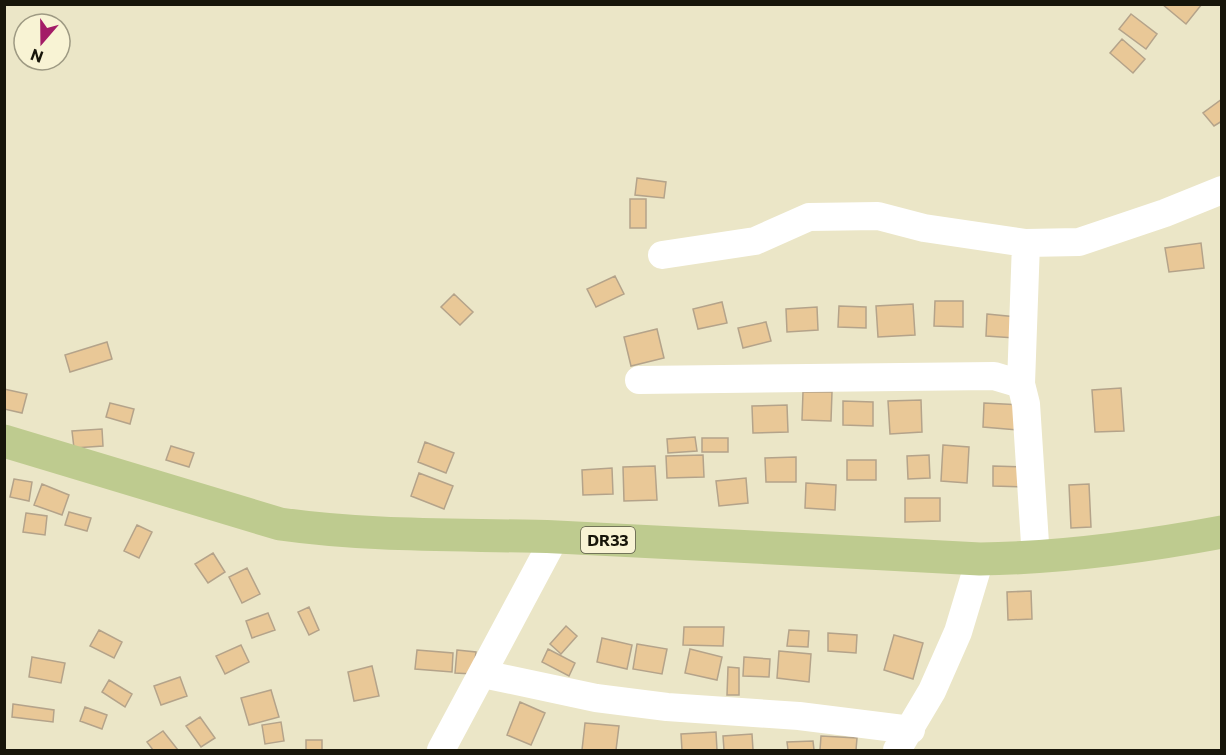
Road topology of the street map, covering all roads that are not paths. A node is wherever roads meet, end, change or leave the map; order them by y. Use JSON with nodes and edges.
{"nodes":[{"id":1,"x":1221,"y":190,"type":"edge"},
{"id":2,"x":1026,"y":243,"type":"junction"},
{"id":3,"x":662,"y":255,"type":"dead end"},
{"id":4,"x":639,"y":380,"type":"dead end"},
{"id":5,"x":1021,"y":384,"type":"junction"},
{"id":6,"x":4,"y":441,"type":"edge"},
{"id":7,"x":1221,"y":532,"type":"edge"},
{"id":8,"x":555,"y":537,"type":"junction"},
{"id":9,"x":1036,"y":558,"type":"junction"},
{"id":10,"x":980,"y":560,"type":"junction"},
{"id":11,"x":483,"y":674,"type":"junction"},
{"id":12,"x":904,"y":740,"type":"edge"},
{"id":13,"x":441,"y":750,"type":"edge"}],
"edges":[{"from":1,"to":2,"type":"street"},
{"from":2,"to":3,"type":"street"},
{"from":2,"to":5,"type":"street"},
{"from":4,"to":5,"type":"street"},
{"from":5,"to":9,"type":"street"},
{"from":6,"to":8,"type":"main road","number":"DR33"},
{"from":7,"to":9,"type":"main road","number":"DR33"},
{"from":8,"to":10,"type":"main road","number":"DR33"},
{"from":8,"to":11,"type":"street"},
{"from":9,"to":10,"type":"main road","number":"DR33"},
{"from":10,"to":12,"type":"street"},
{"from":11,"to":12,"type":"street"},
{"from":11,"to":13,"type":"street"}]}
